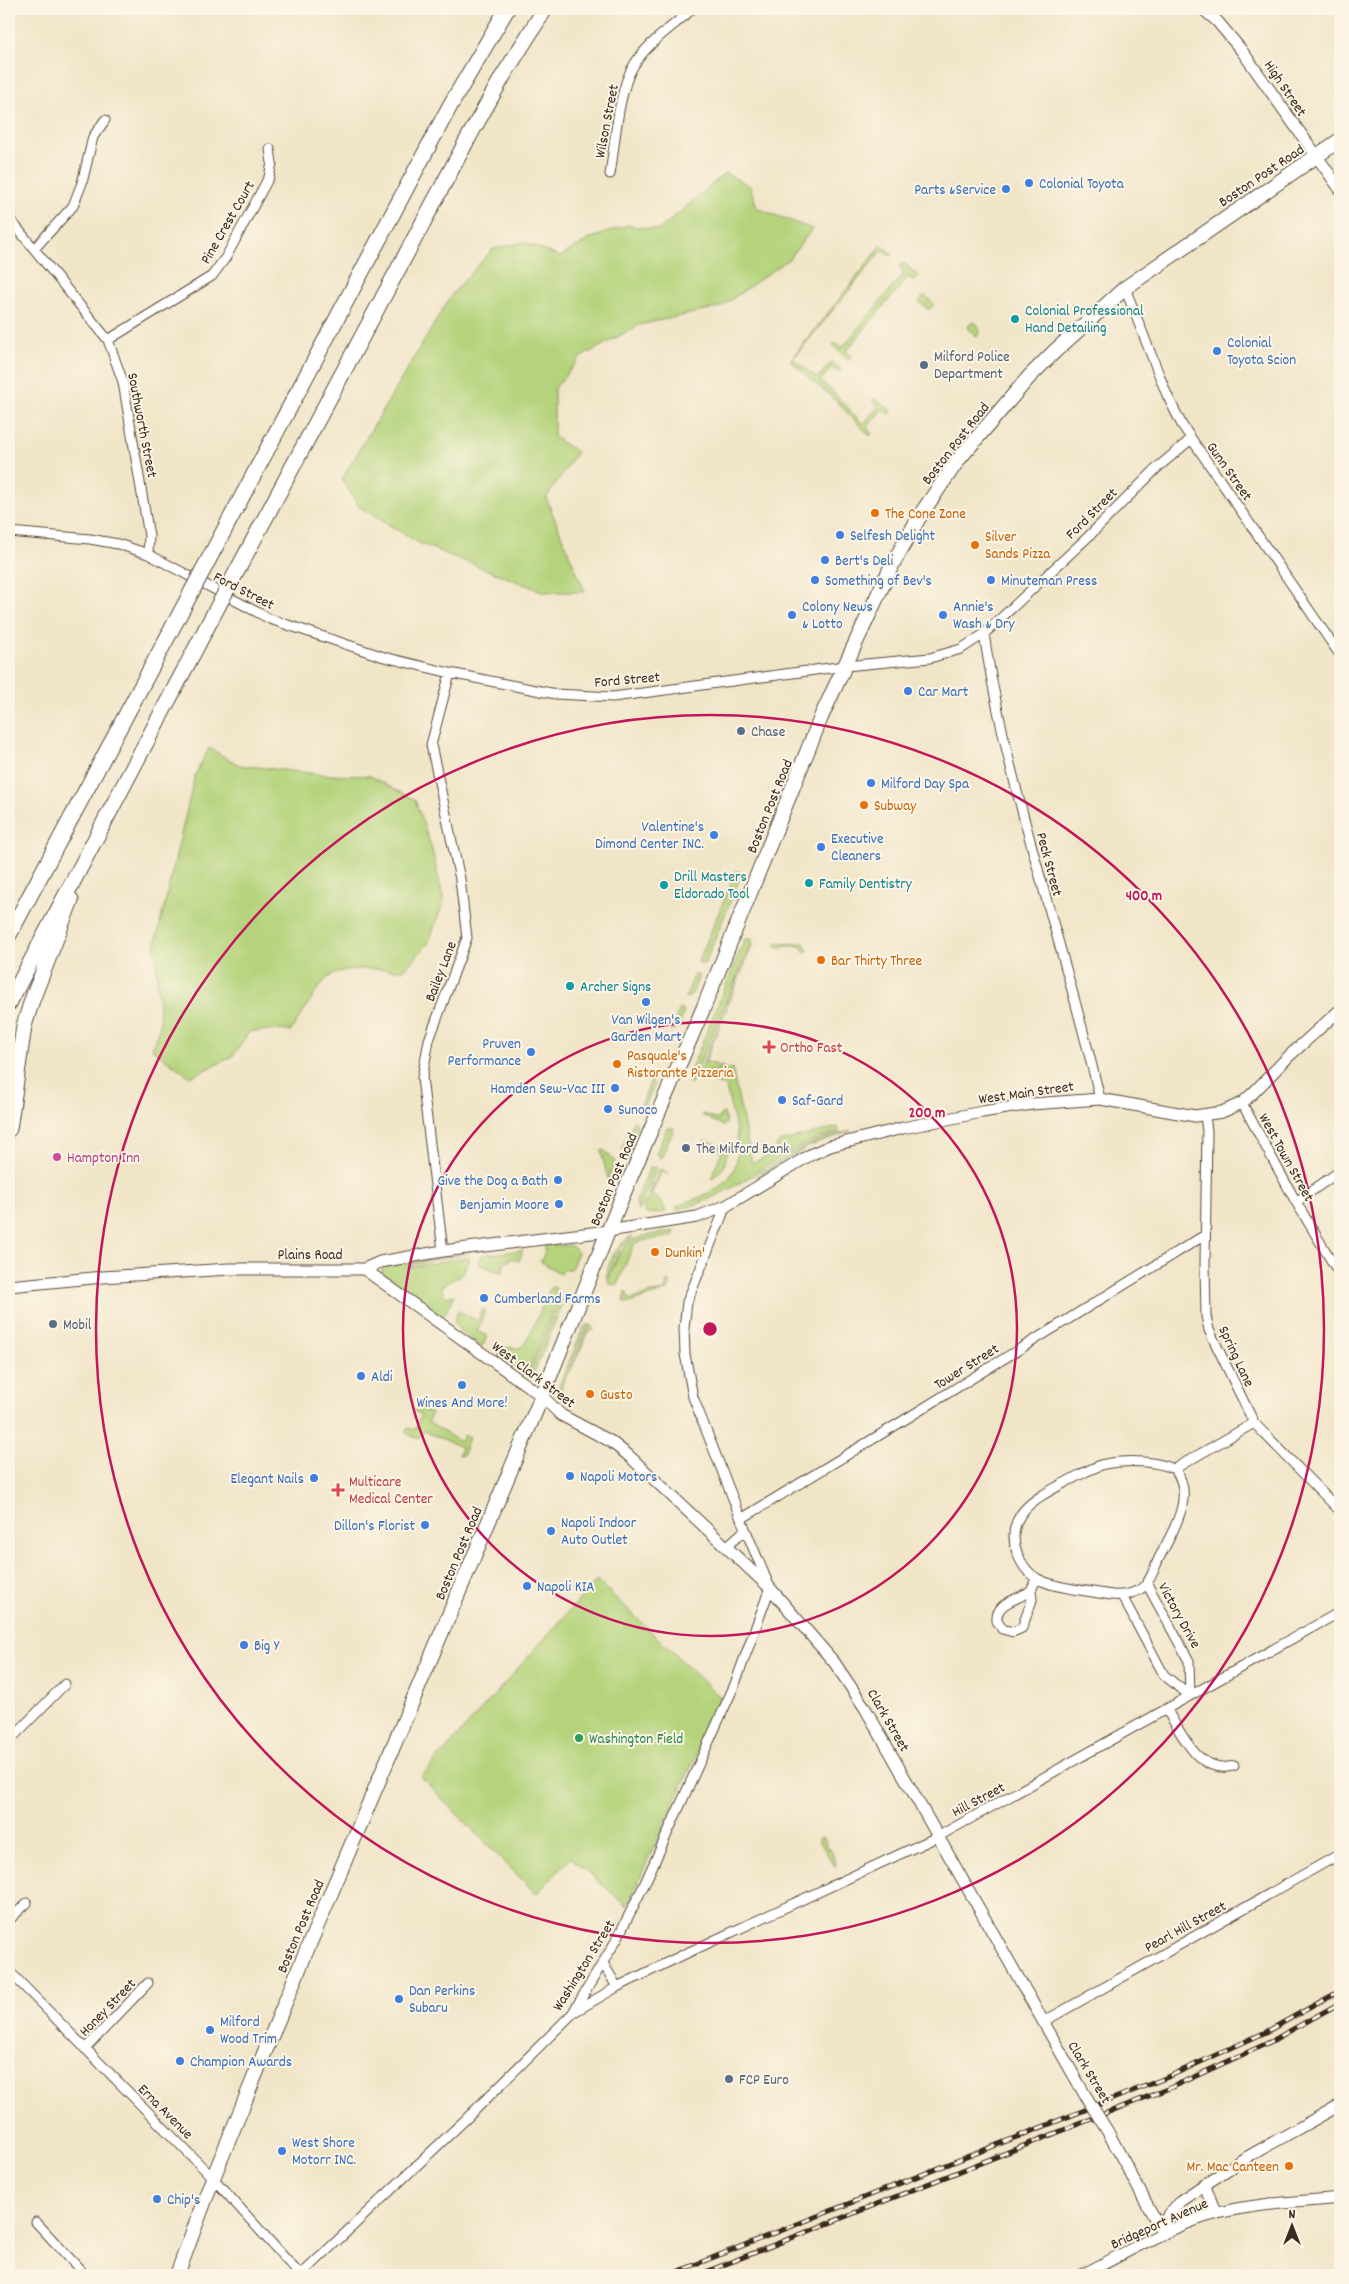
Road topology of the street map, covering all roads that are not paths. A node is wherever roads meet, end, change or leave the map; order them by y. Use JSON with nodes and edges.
{"nodes":[{"id":1,"x":507,"y":9,"type":"edge"},
{"id":2,"x":545,"y":9,"type":"edge"},
{"id":3,"x":692,"y":9,"type":"edge"},
{"id":4,"x":1203,"y":9,"type":"edge"},
{"id":5,"x":105,"y":120,"type":"dead end"},
{"id":6,"x":1340,"y":140,"type":"edge"},
{"id":7,"x":270,"y":149,"type":"dead end"},
{"id":8,"x":1316,"y":157,"type":"junction"},
{"id":9,"x":610,"y":174,"type":"dead end"},
{"id":10,"x":1340,"y":189,"type":"edge"},
{"id":11,"x":9,"y":218,"type":"edge"},
{"id":12,"x":35,"y":248,"type":"junction"},
{"id":13,"x":1125,"y":288,"type":"junction"},
{"id":14,"x":108,"y":340,"type":"junction"},
{"id":15,"x":1191,"y":439,"type":"junction"},
{"id":16,"x":9,"y":532,"type":"edge"},
{"id":17,"x":148,"y":554,"type":"junction"},
{"id":18,"x":984,"y":634,"type":"junction"},
{"id":19,"x":1340,"y":655,"type":"edge"},
{"id":20,"x":845,"y":666,"type":"junction"},
{"id":21,"x":450,"y":673,"type":"junction"},
{"id":22,"x":72,"y":816,"type":"junction"},
{"id":23,"x":103,"y":822,"type":"junction"},
{"id":24,"x":9,"y":912,"type":"edge"},
{"id":25,"x":9,"y":935,"type":"edge"},
{"id":26,"x":9,"y":1003,"type":"edge"},
{"id":27,"x":1340,"y":1010,"type":"edge"},
{"id":28,"x":1100,"y":1099,"type":"junction"},
{"id":29,"x":1242,"y":1103,"type":"junction"},
{"id":30,"x":1204,"y":1116,"type":"junction"},
{"id":31,"x":9,"y":1129,"type":"edge"},
{"id":32,"x":1340,"y":1171,"type":"edge"},
{"id":33,"x":1296,"y":1202,"type":"junction"},
{"id":34,"x":726,"y":1206,"type":"junction"},
{"id":35,"x":608,"y":1231,"type":"junction"},
{"id":36,"x":1205,"y":1234,"type":"junction"},
{"id":37,"x":442,"y":1251,"type":"junction"},
{"id":38,"x":364,"y":1269,"type":"junction"},
{"id":39,"x":1340,"y":1275,"type":"edge"},
{"id":40,"x":9,"y":1286,"type":"edge"},
{"id":41,"x":542,"y":1396,"type":"junction"},
{"id":42,"x":1254,"y":1423,"type":"junction"},
{"id":43,"x":1174,"y":1468,"type":"junction"},
{"id":44,"x":1340,"y":1511,"type":"edge"},
{"id":45,"x":740,"y":1519,"type":"junction"},
{"id":46,"x":745,"y":1530,"type":"junction"},
{"id":47,"x":726,"y":1547,"type":"junction"},
{"id":48,"x":1036,"y":1578,"type":"junction"},
{"id":49,"x":1147,"y":1584,"type":"junction"},
{"id":50,"x":770,"y":1588,"type":"junction"},
{"id":51,"x":1031,"y":1590,"type":"junction"},
{"id":52,"x":1122,"y":1596,"type":"junction"},
{"id":53,"x":1340,"y":1612,"type":"edge"},
{"id":54,"x":65,"y":1684,"type":"dead end"},
{"id":55,"x":1190,"y":1696,"type":"junction"},
{"id":56,"x":1166,"y":1709,"type":"junction"},
{"id":57,"x":9,"y":1741,"type":"edge"},
{"id":58,"x":1234,"y":1766,"type":"dead end"},
{"id":59,"x":939,"y":1836,"type":"junction"},
{"id":60,"x":1340,"y":1854,"type":"edge"},
{"id":61,"x":28,"y":1903,"type":"dead end"},
{"id":62,"x":9,"y":1920,"type":"edge"},
{"id":63,"x":604,"y":1963,"type":"junction"},
{"id":64,"x":9,"y":1971,"type":"edge"},
{"id":65,"x":148,"y":1984,"type":"dead end"},
{"id":66,"x":617,"y":1987,"type":"junction"},
{"id":67,"x":572,"y":2014,"type":"junction"},
{"id":68,"x":1043,"y":2022,"type":"junction"},
{"id":69,"x":85,"y":2049,"type":"junction"},
{"id":70,"x":1340,"y":2105,"type":"edge"},
{"id":71,"x":213,"y":2178,"type":"junction"},
{"id":72,"x":1204,"y":2184,"type":"junction"},
{"id":73,"x":1340,"y":2198,"type":"edge"},
{"id":74,"x":1216,"y":2214,"type":"junction"},
{"id":75,"x":36,"y":2222,"type":"dead end"},
{"id":76,"x":1163,"y":2234,"type":"junction"},
{"id":77,"x":85,"y":2275,"type":"edge"},
{"id":78,"x":177,"y":2275,"type":"edge"},
{"id":79,"x":301,"y":2275,"type":"edge"},
{"id":80,"x":1082,"y":2275,"type":"edge"}],
"edges":[{"from":1,"to":22,"type":"highway","bridge":true},
{"from":2,"to":23,"type":"highway","bridge":true},
{"from":3,"to":9,"type":"street","name":"Wilson Street"},
{"from":4,"to":8,"type":"main road","name":"High Street"},
{"from":5,"to":12,"type":"street"},
{"from":6,"to":8,"type":"main road","name":"Boston Post Road"},
{"from":7,"to":14,"type":"street","name":"Pine Crest Court"},
{"from":8,"to":10,"type":"main road","name":"High Street"},
{"from":8,"to":13,"type":"main road","name":"Boston Post Road"},
{"from":11,"to":12,"type":"street","name":"Southworth Street"},
{"from":12,"to":14,"type":"street","name":"Southworth Street"},
{"from":13,"to":15,"type":"street","name":"Gunn Street"},
{"from":13,"to":20,"type":"main road","name":"Boston Post Road"},
{"from":14,"to":17,"type":"street","name":"Southworth Street"},
{"from":15,"to":18,"type":"street","name":"Ford Street"},
{"from":15,"to":19,"type":"street","name":"Gunn Street"},
{"from":16,"to":17,"type":"street","name":"Ford Street"},
{"from":17,"to":21,"type":"street","name":"Ford Street"},
{"from":18,"to":20,"type":"street","name":"Ford Street"},
{"from":18,"to":28,"type":"street","name":"Peck Street"},
{"from":20,"to":21,"type":"street","name":"Ford Street"},
{"from":20,"to":35,"type":"main road","name":"Boston Post Road"},
{"from":21,"to":37,"type":"street","name":"Bailey Lane"},
{"from":22,"to":24,"type":"highway"},
{"from":22,"to":25,"type":"highway"},
{"from":23,"to":26,"type":"highway"},
{"from":23,"to":31,"type":"highway"},
{"from":27,"to":29,"type":"main road","name":"West Main Street"},
{"from":28,"to":30,"type":"main road","name":"West Main Street"},
{"from":28,"to":34,"type":"main road","name":"West Main Street"},
{"from":29,"to":30,"type":"main road","name":"West Main Street"},
{"from":29,"to":33,"type":"street","name":"West Town Street"},
{"from":30,"to":36,"type":"street","name":"Spring Lane"},
{"from":32,"to":33,"type":"street"},
{"from":33,"to":39,"type":"street","name":"West Town Street"},
{"from":34,"to":35,"type":"main road","name":"West Main Street"},
{"from":34,"to":45,"type":"street","name":"Clark Street"},
{"from":35,"to":37,"type":"main road","name":"Plains Road"},
{"from":35,"to":41,"type":"main road","name":"Boston Post Road"},
{"from":36,"to":42,"type":"street","name":"Spring Lane"},
{"from":36,"to":45,"type":"street","name":"Tower Street"},
{"from":37,"to":38,"type":"main road","name":"Plains Road"},
{"from":38,"to":40,"type":"main road","name":"Plains Road"},
{"from":38,"to":41,"type":"main road","name":"West Clark Street"},
{"from":41,"to":47,"type":"main road","name":"West Clark Street"},
{"from":41,"to":71,"type":"main road","name":"Boston Post Road"},
{"from":42,"to":43,"type":"street"},
{"from":42,"to":44,"type":"street","name":"Spring Lane"},
{"from":43,"to":48,"type":"street"},
{"from":43,"to":49,"type":"street","name":"Victory Drive"},
{"from":45,"to":46,"type":"street","name":"Clark Street"},
{"from":46,"to":47,"type":"street"},
{"from":46,"to":50,"type":"street","name":"Clark Street"},
{"from":47,"to":50,"type":"main road","name":"West Clark Street"},
{"from":48,"to":51,"type":"street"},
{"from":48,"to":52,"type":"street"},
{"from":49,"to":52,"type":"street"},
{"from":49,"to":55,"type":"street","name":"Victory Drive"},
{"from":50,"to":59,"type":"main road","name":"Clark Street"},
{"from":50,"to":63,"type":"street","name":"Washington Street"},
{"from":51,"to":51,"type":"street"},
{"from":52,"to":55,"type":"street"},
{"from":53,"to":55,"type":"street","name":"Hill Street"},
{"from":54,"to":57,"type":"street"},
{"from":55,"to":56,"type":"street","name":"Hill Street"},
{"from":56,"to":58,"type":"street"},
{"from":56,"to":59,"type":"street","name":"Hill Street"},
{"from":59,"to":66,"type":"street","name":"Hill Street"},
{"from":59,"to":68,"type":"main road","name":"Clark Street"},
{"from":60,"to":68,"type":"street","name":"Pearl Hill Street"},
{"from":61,"to":62,"type":"street"},
{"from":63,"to":66,"type":"street"},
{"from":63,"to":67,"type":"street","name":"Washington Street"},
{"from":64,"to":69,"type":"street","name":"Erna Avenue"},
{"from":65,"to":69,"type":"street","name":"Honey Street"},
{"from":66,"to":67,"type":"street","name":"Hill Street"},
{"from":67,"to":79,"type":"street","name":"Washington Street"},
{"from":68,"to":76,"type":"main road","name":"Clark Street","bridge":true},
{"from":69,"to":71,"type":"street","name":"Erna Avenue"},
{"from":70,"to":72,"type":"main road"},
{"from":71,"to":78,"type":"main road","name":"Boston Post Road"},
{"from":71,"to":79,"type":"street","name":"Erna Avenue"},
{"from":72,"to":74,"type":"main road"},
{"from":72,"to":76,"type":"main road"},
{"from":73,"to":74,"type":"main road","name":"Bridgeport Avenue"},
{"from":74,"to":76,"type":"main road","name":"Bridgeport Avenue"},
{"from":75,"to":77,"type":"street"},
{"from":76,"to":80,"type":"main road","name":"Bridgeport Avenue"}]}
